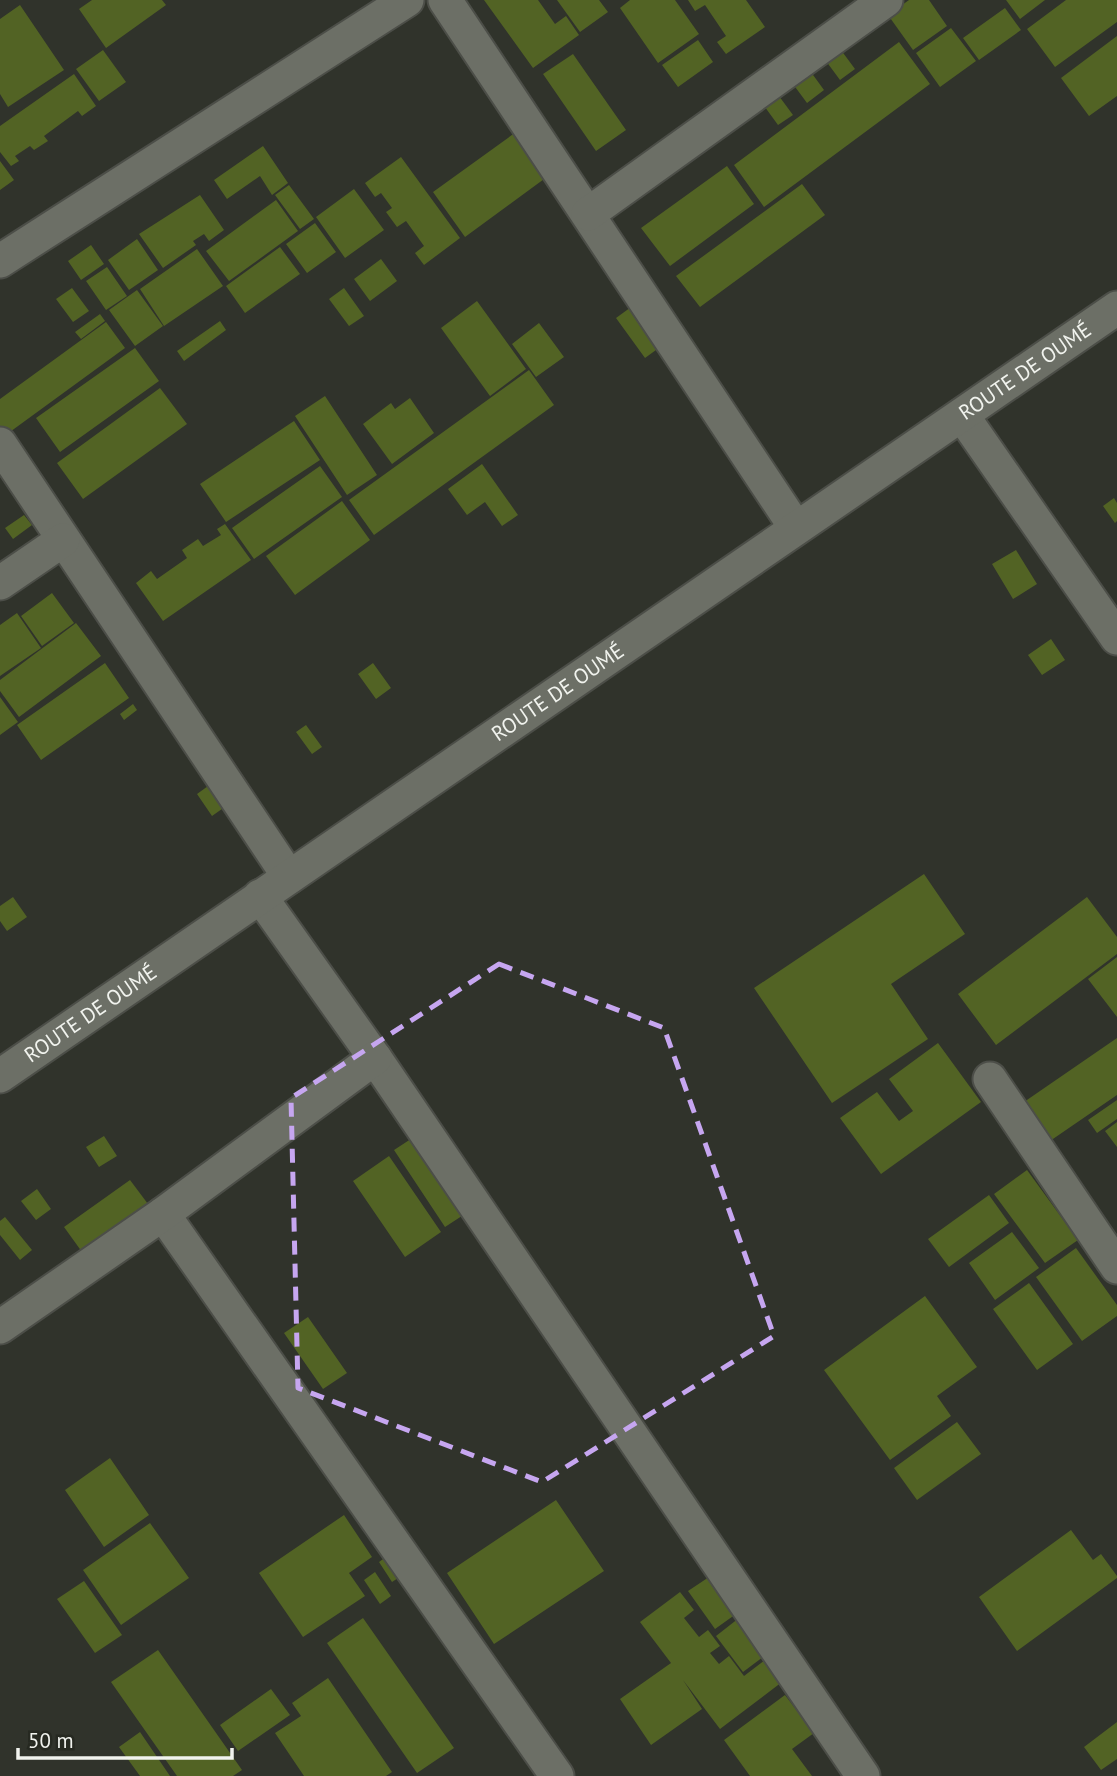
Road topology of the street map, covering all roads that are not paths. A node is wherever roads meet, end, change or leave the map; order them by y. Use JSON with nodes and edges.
{"nodes":[{"id":1,"x":407,"y":0,"type":"edge"},
{"id":2,"x":445,"y":0,"type":"edge"},
{"id":3,"x":886,"y":0,"type":"edge"},
{"id":4,"x":588,"y":214,"type":"junction"},
{"id":5,"x":0,"y":261,"type":"edge"},
{"id":6,"x":1117,"y":308,"type":"edge"},
{"id":7,"x":962,"y":415,"type":"junction"},
{"id":8,"x":0,"y":444,"type":"edge"},
{"id":9,"x":796,"y":528,"type":"junction"},
{"id":10,"x":63,"y":540,"type":"junction"},
{"id":11,"x":0,"y":583,"type":"edge"},
{"id":12,"x":1117,"y":638,"type":"edge"},
{"id":13,"x":289,"y":877,"type":"junction"},
{"id":14,"x":261,"y":897,"type":"junction"},
{"id":15,"x":375,"y":1058,"type":"junction"},
{"id":16,"x":0,"y":1076,"type":"edge"},
{"id":17,"x":990,"y":1079,"type":"dead end"},
{"id":18,"x":163,"y":1214,"type":"junction"},
{"id":19,"x":1117,"y":1267,"type":"edge"},
{"id":20,"x":0,"y":1327,"type":"edge"},
{"id":21,"x":557,"y":1776,"type":"edge"},
{"id":22,"x":863,"y":1776,"type":"edge"}],
"edges":[{"from":1,"to":5,"type":"street"},
{"from":2,"to":4,"type":"street"},
{"from":3,"to":4,"type":"street"},
{"from":4,"to":9,"type":"street"},
{"from":6,"to":7,"type":"street","name":"ROUTE DE OUMÉ"},
{"from":7,"to":9,"type":"street","name":"ROUTE DE OUMÉ"},
{"from":7,"to":12,"type":"street"},
{"from":8,"to":10,"type":"street"},
{"from":9,"to":13,"type":"street","name":"ROUTE DE OUMÉ"},
{"from":10,"to":11,"type":"street"},
{"from":10,"to":13,"type":"street"},
{"from":13,"to":14,"type":"street","name":"ROUTE DE OUMÉ"},
{"from":14,"to":15,"type":"street"},
{"from":14,"to":16,"type":"street","name":"ROUTE DE OUMÉ"},
{"from":15,"to":18,"type":"street"},
{"from":15,"to":22,"type":"street"},
{"from":17,"to":19,"type":"street"},
{"from":18,"to":20,"type":"street"},
{"from":18,"to":21,"type":"street"}]}
